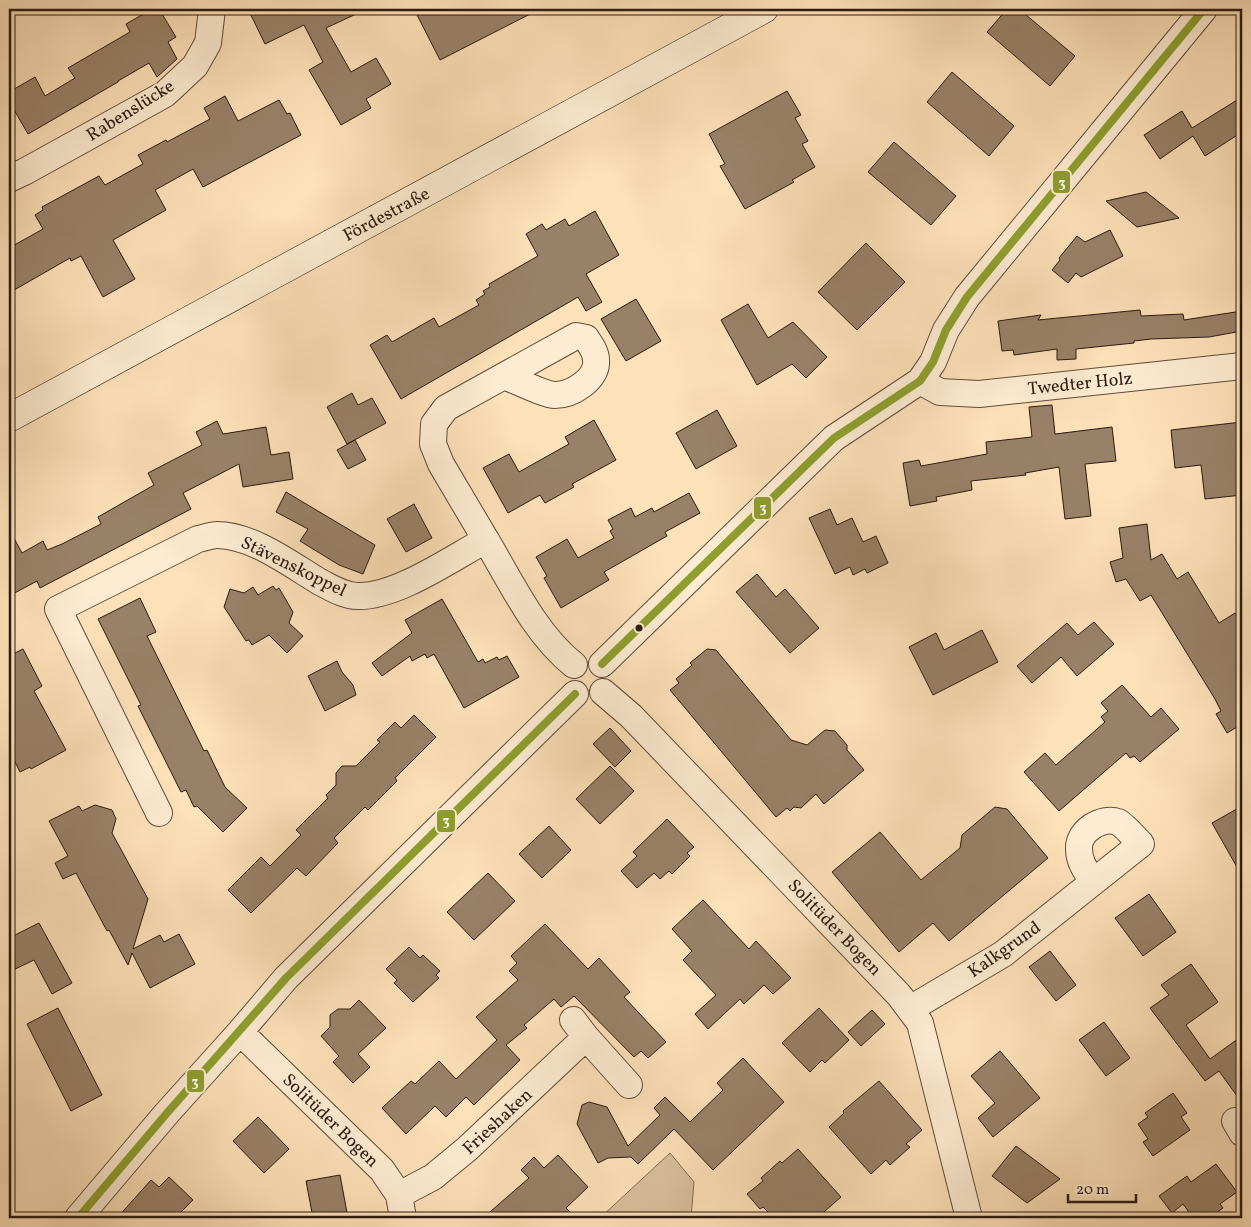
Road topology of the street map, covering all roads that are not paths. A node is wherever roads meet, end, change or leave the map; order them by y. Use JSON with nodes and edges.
{"nodes":[{"id":1,"x":212,"y":9,"type":"edge"},
{"id":2,"x":764,"y":9,"type":"edge"},
{"id":3,"x":1204,"y":9,"type":"edge"},
{"id":4,"x":9,"y":179,"type":"edge"},
{"id":5,"x":1242,"y":366,"type":"edge"},
{"id":6,"x":504,"y":376,"type":"dead end"},
{"id":7,"x":920,"y":381,"type":"junction"},
{"id":8,"x":9,"y":418,"type":"edge"},
{"id":9,"x":486,"y":540,"type":"junction"},
{"id":10,"x":602,"y":664,"type":"junction"},
{"id":11,"x":574,"y":665,"type":"junction"},
{"id":12,"x":603,"y":692,"type":"junction"},
{"id":13,"x":575,"y":694,"type":"junction"},
{"id":14,"x":158,"y":813,"type":"dead end"},
{"id":15,"x":1093,"y":881,"type":"dead end"},
{"id":16,"x":910,"y":1009,"type":"junction"},
{"id":17,"x":240,"y":1032,"type":"junction"},
{"id":18,"x":629,"y":1085,"type":"dead end"},
{"id":19,"x":401,"y":1206,"type":"edge"},
{"id":20,"x":78,"y":1218,"type":"edge"},
{"id":21,"x":969,"y":1218,"type":"edge"}],
"edges":[{"from":1,"to":4,"type":"street","name":"Rabenslücke"},
{"from":2,"to":8,"type":"main road","name":"Fördestraße"},
{"from":3,"to":7,"type":"street"},
{"from":5,"to":7,"type":"street","name":"Twedter Holz"},
{"from":6,"to":9,"type":"street"},
{"from":7,"to":10,"type":"street"},
{"from":9,"to":11,"type":"street"},
{"from":9,"to":14,"type":"street","name":"Stävenskoppel"},
{"from":10,"to":11,"type":"street"},
{"from":10,"to":12,"type":"street"},
{"from":11,"to":13,"type":"street"},
{"from":12,"to":13,"type":"street"},
{"from":12,"to":16,"type":"street","name":"Solitüder Bogen"},
{"from":13,"to":17,"type":"street"},
{"from":15,"to":16,"type":"street","name":"Kalkgrund"},
{"from":16,"to":21,"type":"street","name":"Solitüder Bogen"},
{"from":17,"to":19,"type":"street","name":"Solitüder Bogen"},
{"from":17,"to":20,"type":"street"},
{"from":18,"to":19,"type":"street","name":"Frieshaken"}]}
